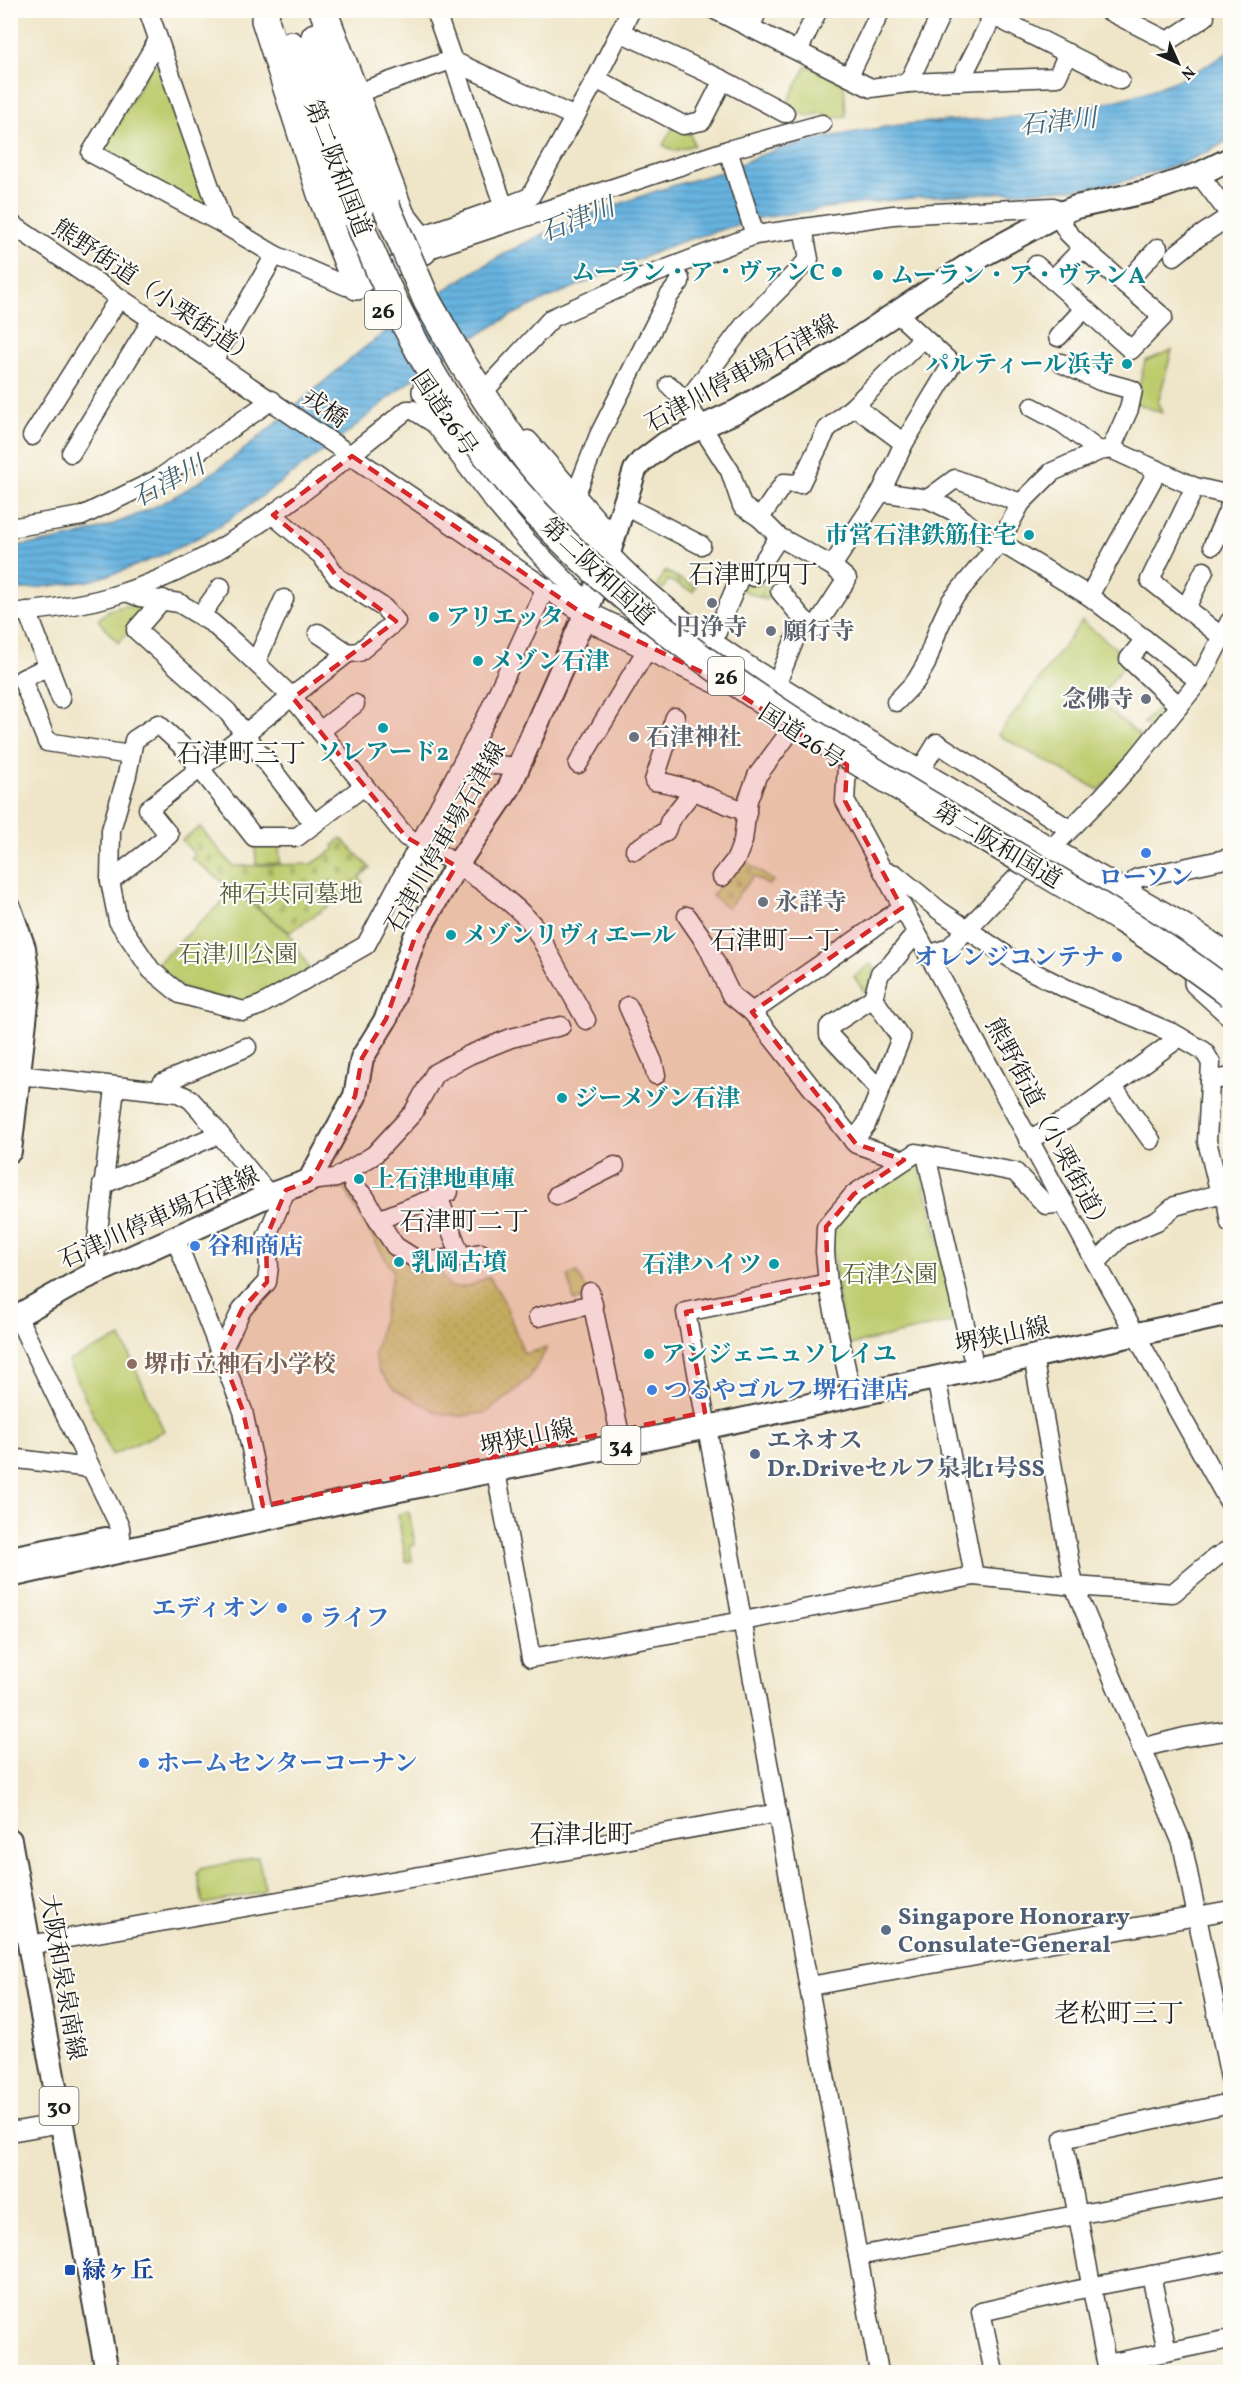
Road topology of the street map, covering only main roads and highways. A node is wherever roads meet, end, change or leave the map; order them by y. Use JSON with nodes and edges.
{"nodes":[{"id":1,"x":266,"y":10,"type":"edge"},
{"id":2,"x":278,"y":10,"type":"edge"},
{"id":3,"x":306,"y":10,"type":"edge"},
{"id":4,"x":323,"y":10,"type":"edge"},
{"id":5,"x":343,"y":91,"type":"junction"},
{"id":6,"x":1230,"y":159,"type":"edge"},
{"id":7,"x":365,"y":216,"type":"junction"},
{"id":8,"x":421,"y":244,"type":"road end"},
{"id":9,"x":357,"y":286,"type":"road end"},
{"id":10,"x":611,"y":549,"type":"junction"},
{"id":11,"x":589,"y":602,"type":"junction"},
{"id":12,"x":716,"y":679,"type":"junction"},
{"id":13,"x":10,"y":909,"type":"edge"},
{"id":14,"x":1230,"y":960,"type":"edge"},
{"id":15,"x":1230,"y":977,"type":"edge"},
{"id":16,"x":1230,"y":994,"type":"edge"},
{"id":17,"x":1230,"y":1011,"type":"edge"},
{"id":18,"x":15,"y":1075,"type":"edge"},
{"id":19,"x":10,"y":1151,"type":"edge"},
{"id":20,"x":1230,"y":1299,"type":"edge"},
{"id":21,"x":1230,"y":1314,"type":"edge"},
{"id":22,"x":14,"y":1316,"type":"edge"},
{"id":23,"x":1132,"y":1327,"type":"junction"},
{"id":24,"x":707,"y":1420,"type":"junction"},
{"id":25,"x":10,"y":1558,"type":"edge"},
{"id":26,"x":10,"y":1576,"type":"edge"},
{"id":27,"x":10,"y":1840,"type":"edge"},
{"id":28,"x":107,"y":2373,"type":"edge"}],
"edges":[{"from":1,"to":9,"type":"highway"},
{"from":2,"to":7,"type":"highway","name":"第二阪和国道","number":"26"},
{"from":3,"to":5,"type":"highway","name":"第二阪和国道","number":"26"},
{"from":4,"to":5,"type":"highway"},
{"from":5,"to":7,"type":"highway","name":"国道26号","number":"26"},
{"from":5,"to":8,"type":"highway"},
{"from":6,"to":10,"type":"main road","name":"石津川停車場石津線"},
{"from":7,"to":10,"type":"highway","name":"国道26号","number":"26","bridge":true},
{"from":7,"to":11,"type":"highway","name":"国道26号","number":"26"},
{"from":7,"to":15,"type":"highway","name":"第二阪和国道","number":"26"},
{"from":7,"to":16,"type":"highway","name":"第二阪和国道","number":"26","bridge":true},
{"from":10,"to":11,"type":"main road","name":"石津川停車場石津線"},
{"from":10,"to":14,"type":"highway","name":"国道26号","number":"26"},
{"from":11,"to":12,"type":"highway","name":"国道26号","number":"26"},
{"from":11,"to":12,"type":"highway"},
{"from":11,"to":22,"type":"main road","name":"石津川停車場石津線"},
{"from":12,"to":17,"type":"highway","name":"国道26号","number":"26"},
{"from":13,"to":18,"type":"main road"},
{"from":18,"to":19,"type":"main road"},
{"from":20,"to":23,"type":"main road","name":"堺狭山線","number":"34"},
{"from":21,"to":23,"type":"main road","name":"堺狭山線","number":"34"},
{"from":23,"to":24,"type":"main road","name":"堺狭山線","number":"34"},
{"from":23,"to":24,"type":"main road","name":"堺狭山線","number":"34"},
{"from":24,"to":25,"type":"main road","name":"堺狭山線","number":"34"},
{"from":24,"to":26,"type":"main road","name":"堺狭山線","number":"34"},
{"from":27,"to":28,"type":"main road","name":"大阪和泉泉南線","number":"30"}]}
